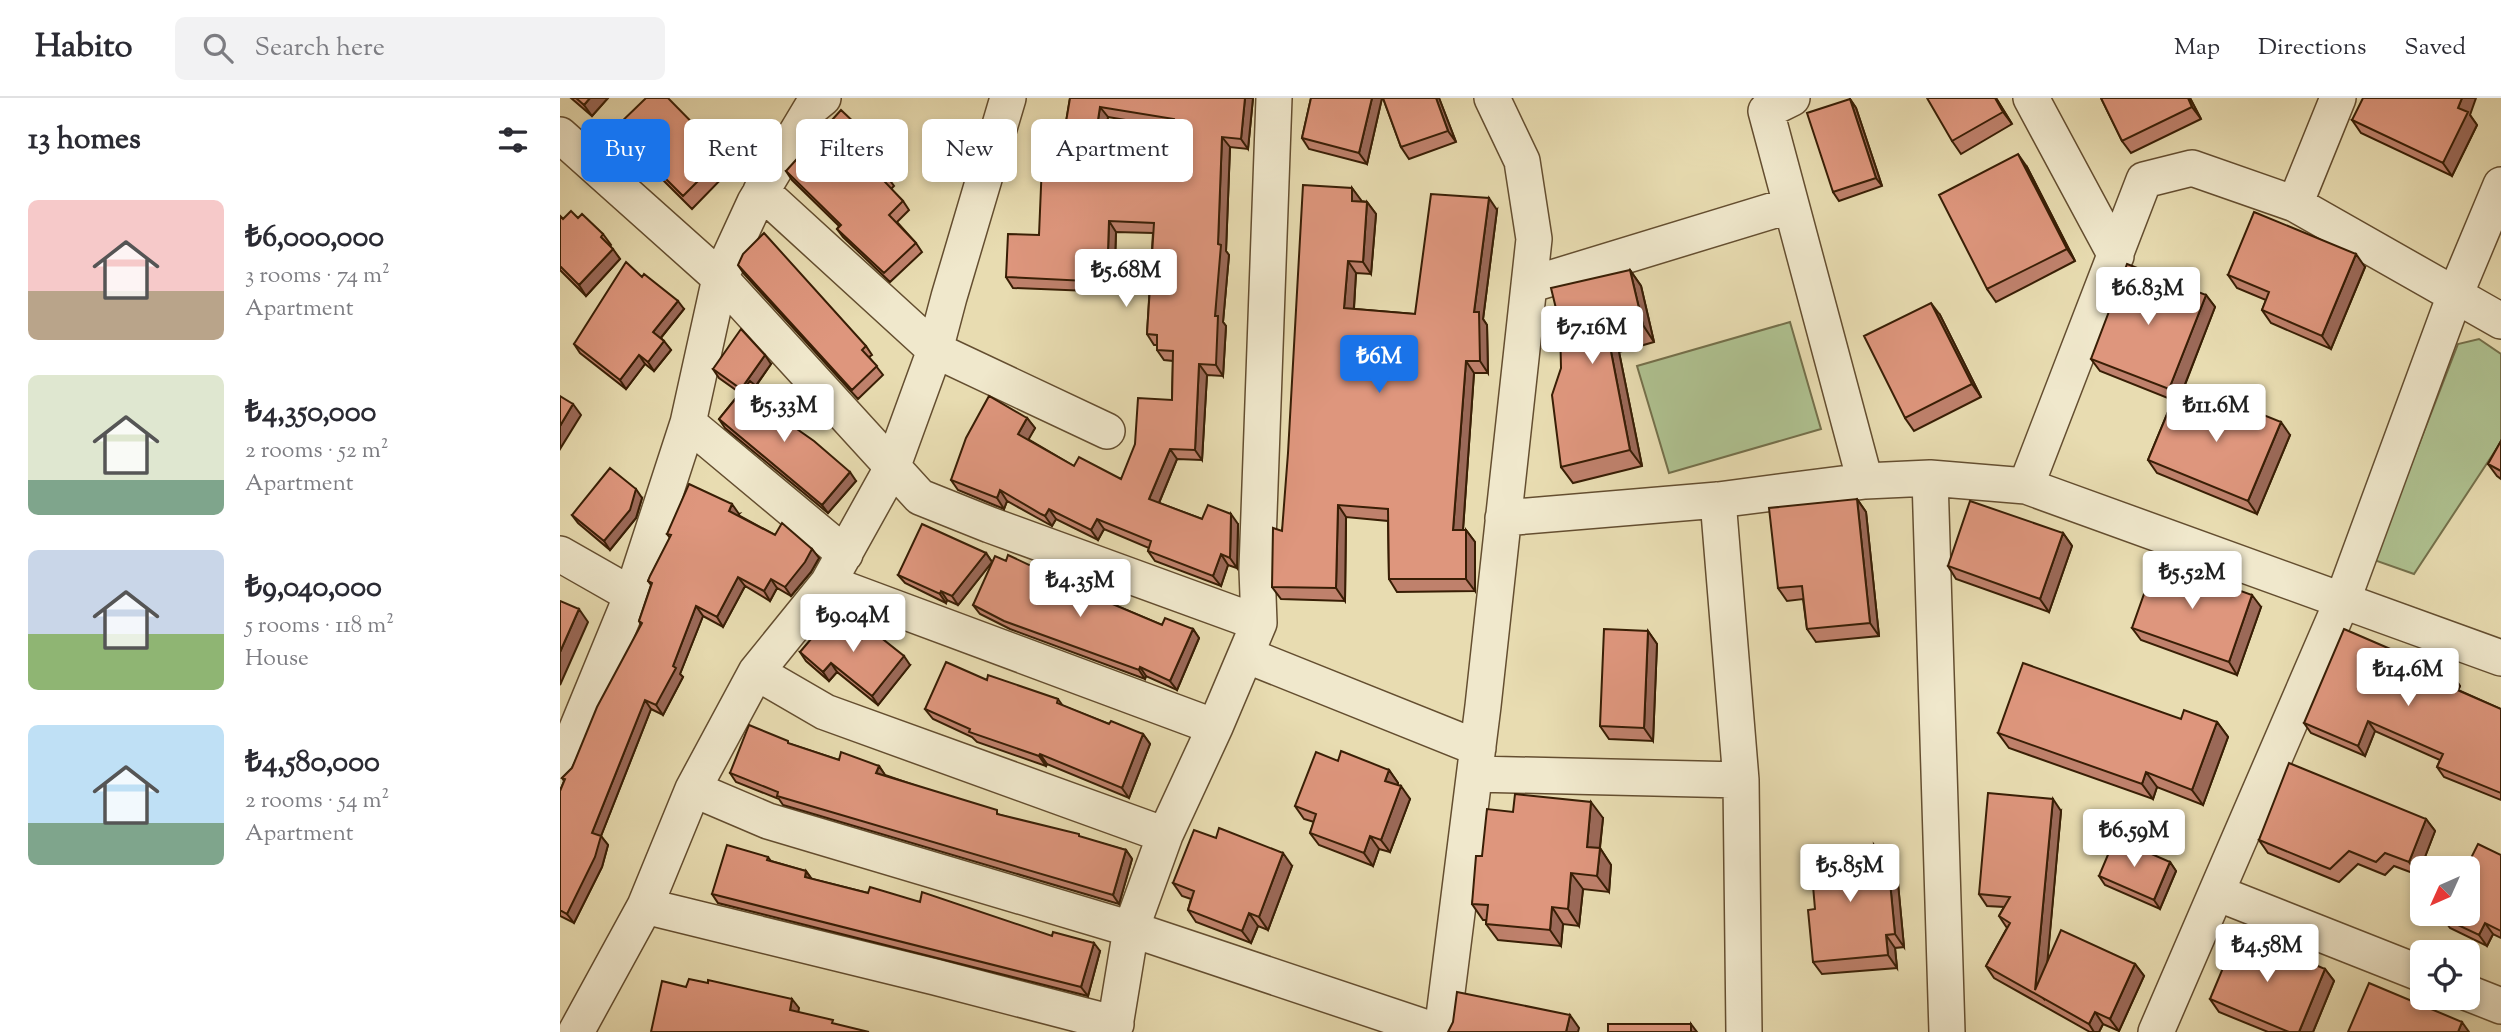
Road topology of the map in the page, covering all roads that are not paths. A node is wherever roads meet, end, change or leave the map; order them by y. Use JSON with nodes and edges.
{"nodes":[{"id":1,"x":823,"y":98,"type":"edge"},
{"id":2,"x":1008,"y":98,"type":"edge"},
{"id":3,"x":1274,"y":98,"type":"edge"},
{"id":4,"x":1492,"y":98,"type":"edge"},
{"id":5,"x":1792,"y":98,"type":"edge"},
{"id":6,"x":2031,"y":98,"type":"edge"},
{"id":7,"x":2338,"y":98,"type":"edge"},
{"id":8,"x":560,"y":135,"type":"edge"},
{"id":9,"x":2501,"y":185,"type":"edge"},
{"id":10,"x":761,"y":191,"type":"junction"},
{"id":11,"x":2295,"y":204,"type":"junction"},
{"id":12,"x":1791,"y":205,"type":"junction"},
{"id":13,"x":2116,"y":256,"type":"junction"},
{"id":14,"x":720,"y":278,"type":"junction"},
{"id":15,"x":1529,"y":285,"type":"junction"},
{"id":16,"x":2455,"y":295,"type":"junction"},
{"id":17,"x":2501,"y":321,"type":"edge"},
{"id":18,"x":935,"y":350,"type":"junction"},
{"id":19,"x":688,"y":423,"type":"junction"},
{"id":20,"x":1107,"y":431,"type":"dead end"},
{"id":21,"x":892,"y":468,"type":"junction"},
{"id":22,"x":1930,"y":478,"type":"junction"},
{"id":23,"x":1866,"y":481,"type":"junction"},
{"id":24,"x":2026,"y":486,"type":"junction"},
{"id":25,"x":1718,"y":500,"type":"junction"},
{"id":26,"x":1503,"y":518,"type":"junction"},
{"id":27,"x":560,"y":554,"type":"edge"},
{"id":28,"x":837,"y":569,"type":"junction"},
{"id":29,"x":632,"y":595,"type":"junction"},
{"id":30,"x":2343,"y":599,"type":"junction"},
{"id":31,"x":1259,"y":623,"type":"junction"},
{"id":32,"x":1245,"y":655,"type":"junction"},
{"id":33,"x":2501,"y":658,"type":"edge"},
{"id":34,"x":756,"y":672,"type":"junction"},
{"id":35,"x":1215,"y":727,"type":"junction"},
{"id":36,"x":1476,"y":761,"type":"junction"},
{"id":37,"x":560,"y":770,"type":"edge"},
{"id":38,"x":1741,"y":780,"type":"junction"},
{"id":39,"x":693,"y":789,"type":"junction"},
{"id":40,"x":1165,"y":835,"type":"junction"},
{"id":41,"x":2217,"y":893,"type":"junction"},
{"id":42,"x":645,"y":906,"type":"junction"},
{"id":43,"x":1131,"y":929,"type":"junction"},
{"id":44,"x":2410,"y":969,"type":"edge"},
{"id":45,"x":2480,"y":998,"type":"edge"},
{"id":46,"x":2501,"y":1006,"type":"edge"},
{"id":47,"x":2501,"y":1019,"type":"edge"},
{"id":48,"x":1115,"y":1028,"type":"edge"},
{"id":49,"x":576,"y":1032,"type":"edge"},
{"id":50,"x":1441,"y":1032,"type":"edge"},
{"id":51,"x":1744,"y":1032,"type":"edge"},
{"id":52,"x":1947,"y":1032,"type":"edge"},
{"id":53,"x":2156,"y":1032,"type":"edge"},
{"id":54,"x":2496,"y":1032,"type":"edge"}],
"edges":[{"from":1,"to":10,"type":"street"},
{"from":2,"to":18,"type":"street"},
{"from":3,"to":31,"type":"street"},
{"from":4,"to":15,"type":"street"},
{"from":5,"to":12,"type":"street"},
{"from":6,"to":13,"type":"street"},
{"from":7,"to":11,"type":"street"},
{"from":8,"to":14,"type":"street"},
{"from":9,"to":16,"type":"street"},
{"from":10,"to":14,"type":"street"},
{"from":10,"to":18,"type":"street"},
{"from":11,"to":13,"type":"street"},
{"from":11,"to":16,"type":"street"},
{"from":12,"to":15,"type":"street"},
{"from":12,"to":23,"type":"street"},
{"from":13,"to":24,"type":"street"},
{"from":14,"to":19,"type":"street"},
{"from":14,"to":21,"type":"street"},
{"from":15,"to":26,"type":"street"},
{"from":16,"to":17,"type":"street"},
{"from":16,"to":30,"type":"street"},
{"from":18,"to":20,"type":"street"},
{"from":18,"to":21,"type":"street"},
{"from":19,"to":28,"type":"street"},
{"from":19,"to":29,"type":"street"},
{"from":21,"to":28,"type":"street"},
{"from":21,"to":31,"type":"street"},
{"from":22,"to":23,"type":"street"},
{"from":22,"to":24,"type":"street"},
{"from":22,"to":52,"type":"street"},
{"from":23,"to":25,"type":"street"},
{"from":24,"to":30,"type":"street"},
{"from":25,"to":26,"type":"street"},
{"from":25,"to":38,"type":"street"},
{"from":26,"to":36,"type":"street"},
{"from":27,"to":29,"type":"street"},
{"from":28,"to":34,"type":"street"},
{"from":28,"to":35,"type":"street"},
{"from":29,"to":37,"type":"street"},
{"from":30,"to":33,"type":"street"},
{"from":30,"to":41,"type":"street"},
{"from":31,"to":32,"type":"street"},
{"from":32,"to":35,"type":"street"},
{"from":32,"to":36,"type":"street"},
{"from":34,"to":39,"type":"street"},
{"from":34,"to":40,"type":"street"},
{"from":35,"to":40,"type":"street"},
{"from":36,"to":38,"type":"street"},
{"from":36,"to":50,"type":"street"},
{"from":38,"to":51,"type":"street"},
{"from":39,"to":42,"type":"street"},
{"from":39,"to":43,"type":"street"},
{"from":40,"to":43,"type":"street"},
{"from":41,"to":44,"type":"street"},
{"from":41,"to":53,"type":"street"},
{"from":42,"to":48,"type":"street"},
{"from":42,"to":49,"type":"street"},
{"from":43,"to":48,"type":"street"},
{"from":43,"to":50,"type":"street"},
{"from":45,"to":46,"type":"street"},
{"from":47,"to":54,"type":"street"}]}
